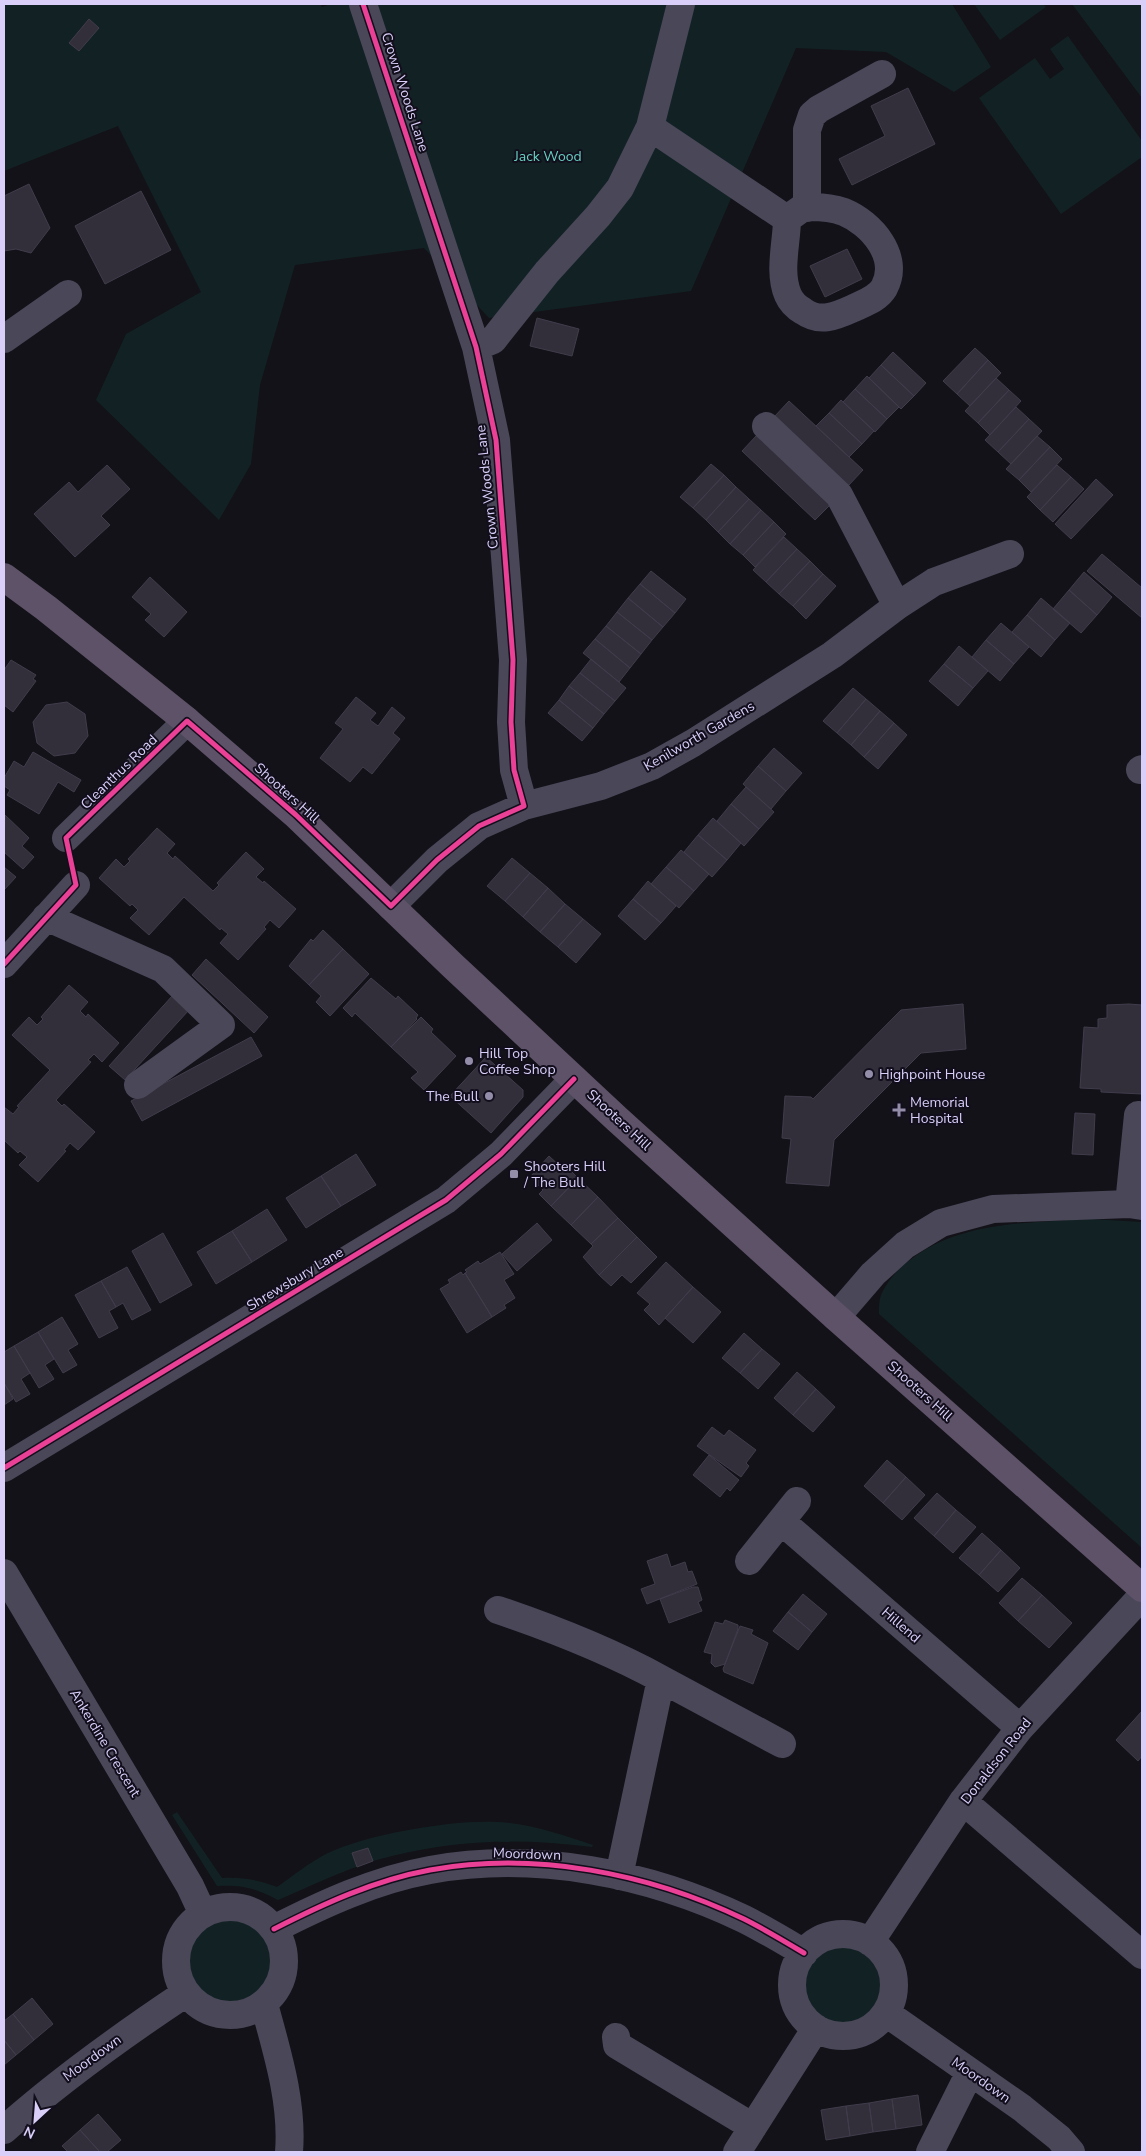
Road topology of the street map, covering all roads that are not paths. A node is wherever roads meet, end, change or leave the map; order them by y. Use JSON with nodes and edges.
{"nodes":[{"id":1,"x":363,"y":4,"type":"edge"},
{"id":2,"x":681,"y":4,"type":"edge"},
{"id":3,"x":882,"y":74,"type":"dead end"},
{"id":4,"x":650,"y":127,"type":"junction"},
{"id":5,"x":68,"y":294,"type":"dead end"},
{"id":6,"x":4,"y":339,"type":"edge"},
{"id":7,"x":476,"y":347,"type":"junction"},
{"id":8,"x":766,"y":426,"type":"dead end"},
{"id":9,"x":1010,"y":554,"type":"dead end"},
{"id":10,"x":4,"y":577,"type":"edge"},
{"id":11,"x":897,"y":606,"type":"junction"},
{"id":12,"x":187,"y":720,"type":"junction"},
{"id":13,"x":524,"y":806,"type":"junction"},
{"id":14,"x":66,"y":838,"type":"dead end"},
{"id":15,"x":76,"y":885,"type":"dead end"},
{"id":16,"x":391,"y":906,"type":"junction"},
{"id":17,"x":46,"y":918,"type":"junction"},
{"id":18,"x":4,"y":964,"type":"edge"},
{"id":19,"x":574,"y":1079,"type":"junction"},
{"id":20,"x":138,"y":1085,"type":"dead end"},
{"id":21,"x":1138,"y":1115,"type":"dead end"},
{"id":22,"x":1136,"y":1205,"type":"edge"},
{"id":23,"x":836,"y":1317,"type":"junction"},
{"id":24,"x":5,"y":1464,"type":"edge"},
{"id":25,"x":749,"y":1561,"type":"dead end"},
{"id":26,"x":4,"y":1573,"type":"edge"},
{"id":27,"x":1142,"y":1588,"type":"edge"},
{"id":28,"x":1142,"y":1596,"type":"edge"},
{"id":29,"x":498,"y":1610,"type":"dead end"},
{"id":30,"x":661,"y":1679,"type":"junction"},
{"id":31,"x":1020,"y":1728,"type":"junction"},
{"id":32,"x":782,"y":1744,"type":"dead end"},
{"id":33,"x":963,"y":1801,"type":"junction"},
{"id":34,"x":619,"y":1876,"type":"junction"},
{"id":35,"x":203,"y":1914,"type":"junction"},
{"id":36,"x":274,"y":1929,"type":"junction"},
{"id":37,"x":870,"y":1942,"type":"junction"},
{"id":38,"x":804,"y":1953,"type":"junction"},
{"id":39,"x":1142,"y":1955,"type":"edge"},
{"id":40,"x":186,"y":1993,"type":"junction"},
{"id":41,"x":264,"y":2004,"type":"junction"},
{"id":42,"x":886,"y":2013,"type":"junction"},
{"id":43,"x":816,"y":2028,"type":"junction"},
{"id":44,"x":616,"y":2037,"type":"dead end"},
{"id":45,"x":970,"y":2072,"type":"junction"},
{"id":46,"x":753,"y":2127,"type":"junction"},
{"id":47,"x":4,"y":2130,"type":"edge"},
{"id":48,"x":289,"y":2152,"type":"edge"},
{"id":49,"x":736,"y":2152,"type":"edge"},
{"id":50,"x":930,"y":2152,"type":"edge"},
{"id":51,"x":1071,"y":2152,"type":"edge"}],
"edges":[{"from":1,"to":7,"type":"street","name":"Crown Woods Lane"},
{"from":2,"to":4,"type":"street"},
{"from":3,"to":4,"type":"street"},
{"from":4,"to":7,"type":"street"},
{"from":5,"to":6,"type":"street"},
{"from":7,"to":13,"type":"street","name":"Crown Woods Lane"},
{"from":8,"to":11,"type":"street"},
{"from":9,"to":11,"type":"street","name":"Kenilworth Gardens"},
{"from":10,"to":12,"type":"main road","name":"Shooters Hill"},
{"from":11,"to":13,"type":"street","name":"Kenilworth Gardens"},
{"from":12,"to":14,"type":"street","name":"Cleanthus Road"},
{"from":12,"to":16,"type":"main road","name":"Shooters Hill"},
{"from":13,"to":16,"type":"street","name":"Kenilworth Gardens"},
{"from":15,"to":17,"type":"street"},
{"from":16,"to":19,"type":"main road","name":"Shooters Hill"},
{"from":17,"to":18,"type":"street"},
{"from":17,"to":20,"type":"street"},
{"from":19,"to":23,"type":"main road","name":"Shooters Hill"},
{"from":19,"to":24,"type":"street","name":"Shrewsbury Lane"},
{"from":21,"to":22,"type":"street"},
{"from":22,"to":23,"type":"street"},
{"from":23,"to":27,"type":"main road","name":"Shooters Hill"},
{"from":25,"to":31,"type":"street","name":"Hillend"},
{"from":26,"to":35,"type":"street","name":"Ankerdine Crescent"},
{"from":28,"to":31,"type":"street","name":"Donaldson Road"},
{"from":29,"to":30,"type":"street"},
{"from":30,"to":32,"type":"street"},
{"from":30,"to":34,"type":"street"},
{"from":31,"to":33,"type":"street","name":"Donaldson Road"},
{"from":33,"to":37,"type":"street","name":"Donaldson Road"},
{"from":33,"to":39,"type":"street"},
{"from":34,"to":36,"type":"street","name":"Moordown"},
{"from":34,"to":38,"type":"street","name":"Moordown"},
{"from":35,"to":36,"type":"street"},
{"from":35,"to":40,"type":"street"},
{"from":36,"to":41,"type":"street"},
{"from":37,"to":38,"type":"street"},
{"from":37,"to":42,"type":"street"},
{"from":38,"to":43,"type":"street"},
{"from":40,"to":41,"type":"street"},
{"from":40,"to":47,"type":"street","name":"Moordown"},
{"from":41,"to":48,"type":"street"},
{"from":42,"to":43,"type":"street"},
{"from":42,"to":45,"type":"street","name":"Moordown"},
{"from":43,"to":46,"type":"street"},
{"from":44,"to":46,"type":"street"},
{"from":45,"to":50,"type":"street"},
{"from":45,"to":51,"type":"street","name":"Moordown"},
{"from":46,"to":49,"type":"street"}]}
